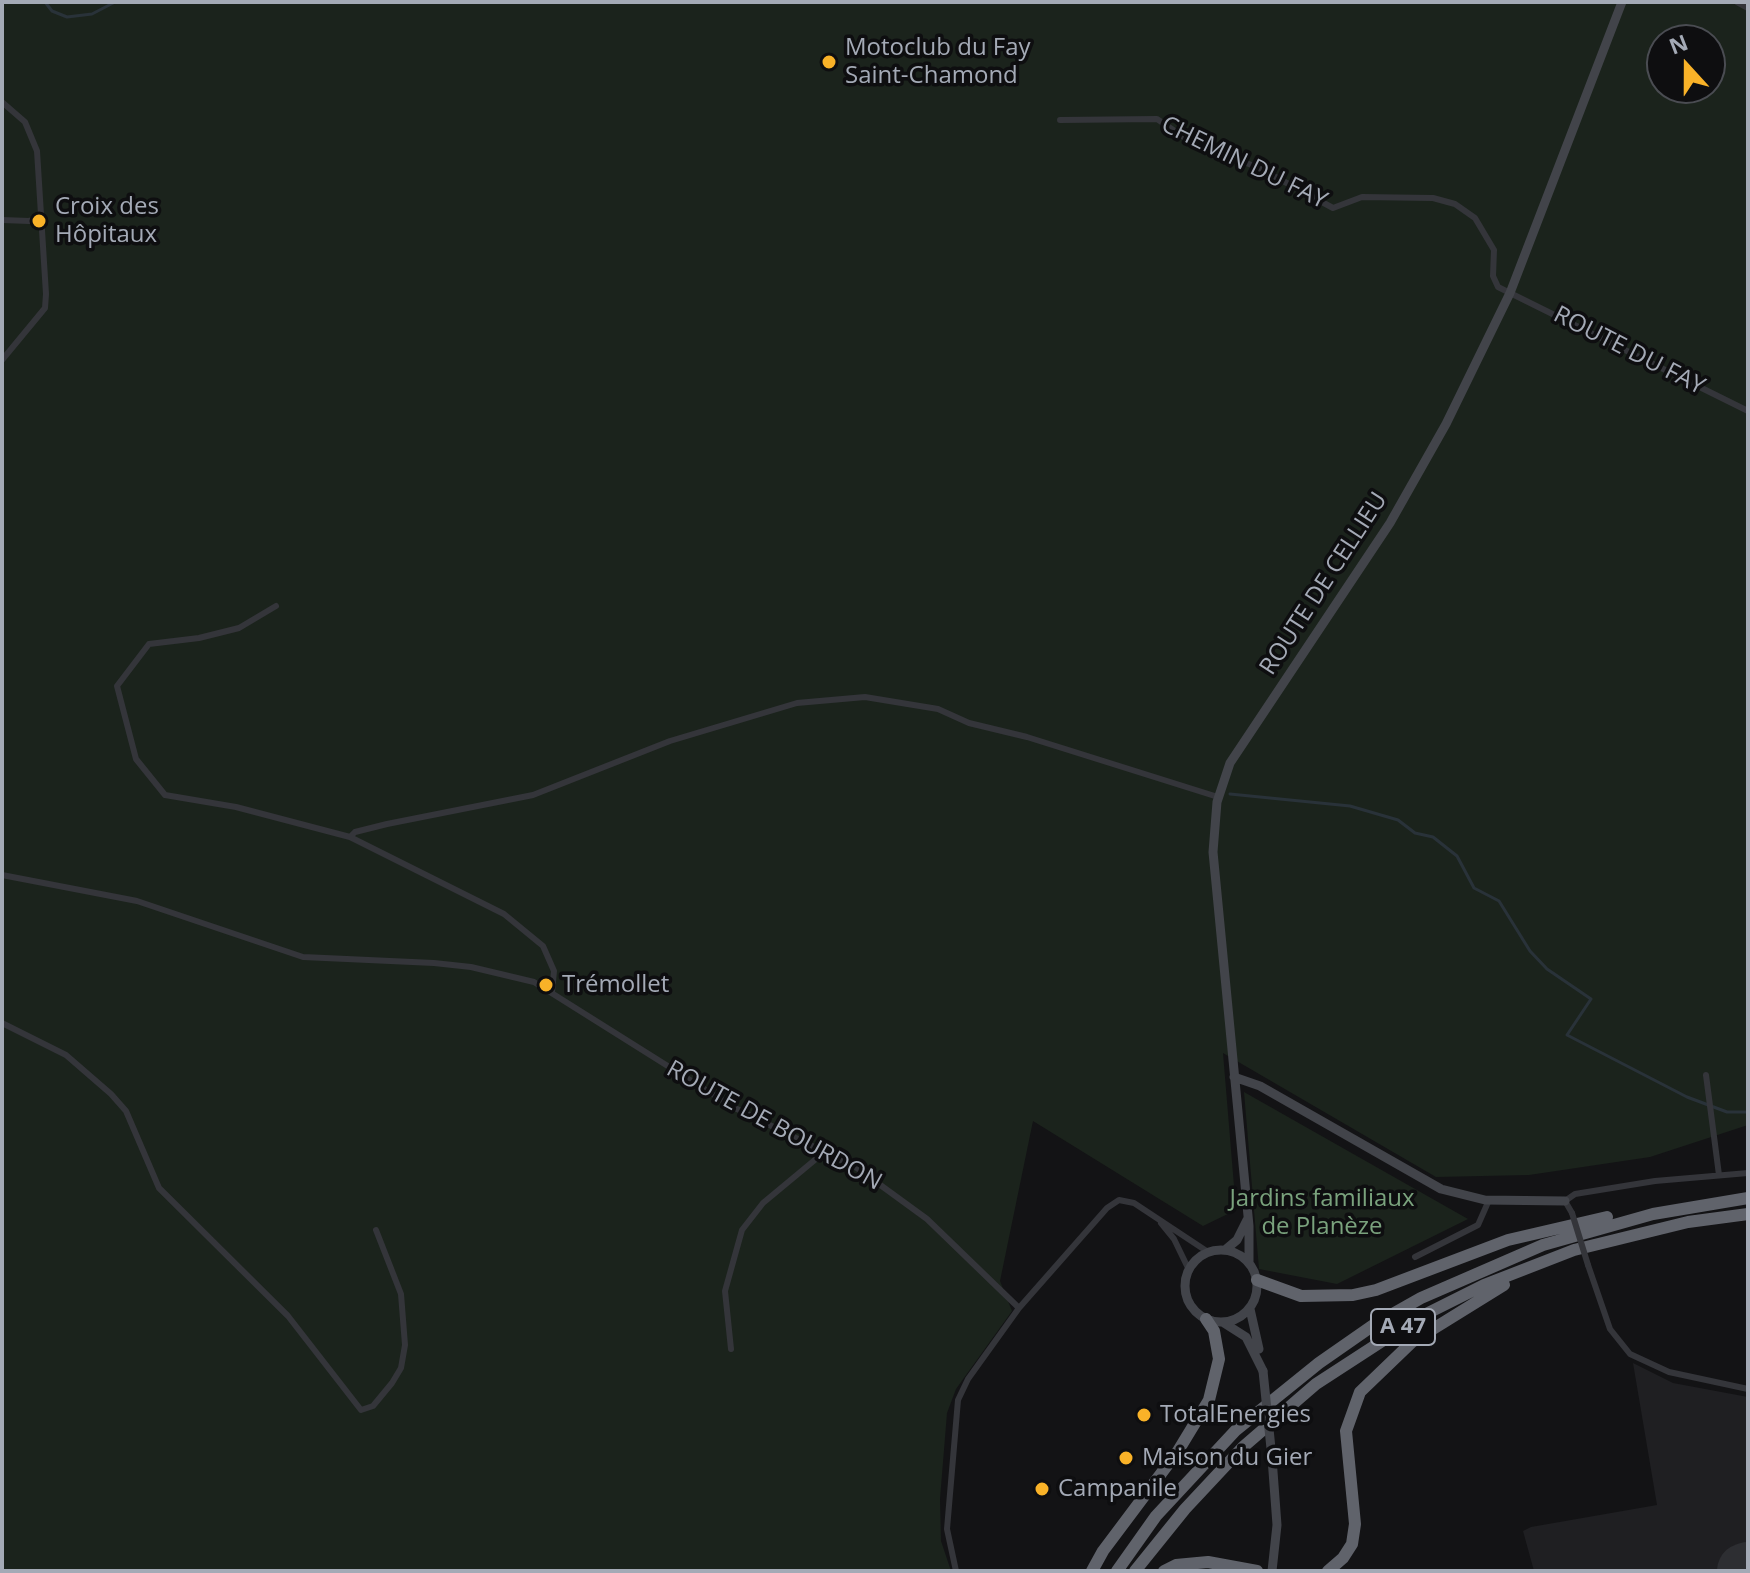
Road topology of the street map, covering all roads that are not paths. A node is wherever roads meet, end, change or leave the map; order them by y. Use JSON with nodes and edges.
{"nodes":[{"id":1,"x":1622,"y":2,"type":"edge"},
{"id":2,"x":1737,"y":2,"type":"edge"},
{"id":3,"x":1748,"y":8,"type":"edge"},
{"id":4,"x":2,"y":102,"type":"edge"},
{"id":5,"x":1060,"y":120,"type":"dead end"},
{"id":6,"x":43,"y":217,"type":"junction"},
{"id":7,"x":2,"y":220,"type":"edge"},
{"id":8,"x":1510,"y":293,"type":"junction"},
{"id":9,"x":2,"y":360,"type":"edge"},
{"id":10,"x":1748,"y":411,"type":"edge"},
{"id":11,"x":276,"y":606,"type":"dead end"},
{"id":12,"x":1218,"y":797,"type":"junction"},
{"id":13,"x":350,"y":837,"type":"junction"},
{"id":14,"x":2,"y":875,"type":"edge"},
{"id":15,"x":552,"y":992,"type":"junction"},
{"id":16,"x":2,"y":1023,"type":"edge"},
{"id":17,"x":1706,"y":1075,"type":"dead end"},
{"id":18,"x":1234,"y":1077,"type":"junction"},
{"id":19,"x":822,"y":1154,"type":"junction"},
{"id":20,"x":1748,"y":1173,"type":"edge"},
{"id":21,"x":1719,"y":1175,"type":"junction"},
{"id":22,"x":1748,"y":1198,"type":"edge"},
{"id":23,"x":1489,"y":1200,"type":"junction"},
{"id":24,"x":1565,"y":1201,"type":"junction"},
{"id":25,"x":1748,"y":1214,"type":"edge"},
{"id":26,"x":1248,"y":1217,"type":"junction"},
{"id":27,"x":1156,"y":1218,"type":"junction"},
{"id":28,"x":1630,"y":1219,"type":"junction"},
{"id":29,"x":376,"y":1230,"type":"dead end"},
{"id":30,"x":1225,"y":1250,"type":"junction"},
{"id":31,"x":1208,"y":1252,"type":"junction"},
{"id":32,"x":1415,"y":1257,"type":"dead end"},
{"id":33,"x":1544,"y":1261,"type":"junction"},
{"id":34,"x":1249,"y":1262,"type":"junction"},
{"id":35,"x":1189,"y":1270,"type":"junction"},
{"id":36,"x":1257,"y":1280,"type":"junction"},
{"id":37,"x":1250,"y":1309,"type":"junction"},
{"id":38,"x":1017,"y":1311,"type":"junction"},
{"id":39,"x":1206,"y":1319,"type":"junction"},
{"id":40,"x":1224,"y":1322,"type":"junction"},
{"id":41,"x":731,"y":1349,"type":"dead end"},
{"id":42,"x":1263,"y":1371,"type":"junction"},
{"id":43,"x":1748,"y":1389,"type":"edge"},
{"id":44,"x":1241,"y":1570,"type":"edge"},
{"id":45,"x":956,"y":1571,"type":"edge"},
{"id":46,"x":1092,"y":1571,"type":"edge"},
{"id":47,"x":1117,"y":1571,"type":"edge"},
{"id":48,"x":1135,"y":1571,"type":"edge"},
{"id":49,"x":1164,"y":1571,"type":"edge"},
{"id":50,"x":1257,"y":1571,"type":"edge"},
{"id":51,"x":1272,"y":1571,"type":"edge"},
{"id":52,"x":1328,"y":1571,"type":"edge"}],
"edges":[{"from":1,"to":8,"type":"main road","name":"ROUTE DE CELLIEU"},
{"from":2,"to":3,"type":"street"},
{"from":4,"to":6,"type":"street"},
{"from":5,"to":8,"type":"street","name":"CHEMIN DU FAY"},
{"from":6,"to":7,"type":"street"},
{"from":6,"to":9,"type":"street"},
{"from":8,"to":10,"type":"street","name":"ROUTE DU FAY"},
{"from":8,"to":12,"type":"main road","name":"ROUTE DE CELLIEU"},
{"from":11,"to":13,"type":"street"},
{"from":12,"to":13,"type":"street"},
{"from":12,"to":18,"type":"main road","name":"ROUTE DE CELLIEU"},
{"from":13,"to":15,"type":"street"},
{"from":14,"to":15,"type":"street","name":"ROUTE DE BOURDON"},
{"from":15,"to":19,"type":"street","name":"ROUTE DE BOURDON"},
{"from":16,"to":29,"type":"street"},
{"from":17,"to":21,"type":"street"},
{"from":18,"to":23,"type":"main road"},
{"from":18,"to":26,"type":"main road","name":"ROUTE DE CELLIEU"},
{"from":19,"to":38,"type":"street","name":"ROUTE DE BOURDON"},
{"from":19,"to":41,"type":"street"},
{"from":20,"to":21,"type":"street"},
{"from":21,"to":24,"type":"street"},
{"from":22,"to":28,"type":"highway","number":"A 47"},
{"from":23,"to":24,"type":"main road"},
{"from":23,"to":32,"type":"street"},
{"from":24,"to":43,"type":"street","bridge":true},
{"from":25,"to":33,"type":"highway","number":"A 47"},
{"from":26,"to":30,"type":"main road"},
{"from":26,"to":34,"type":"main road","name":"ROUTE DE CELLIEU"},
{"from":27,"to":31,"type":"street"},
{"from":27,"to":35,"type":"street"},
{"from":27,"to":38,"type":"street"},
{"from":28,"to":36,"type":"highway"},
{"from":28,"to":47,"type":"highway","number":"A 47"},
{"from":30,"to":31,"type":"main road"},
{"from":30,"to":34,"type":"main road"},
{"from":31,"to":35,"type":"main road"},
{"from":33,"to":48,"type":"highway","number":"A 47"},
{"from":33,"to":52,"type":"highway"},
{"from":34,"to":36,"type":"main road"},
{"from":35,"to":39,"type":"main road"},
{"from":36,"to":37,"type":"main road"},
{"from":37,"to":40,"type":"main road"},
{"from":37,"to":42,"type":"main road"},
{"from":38,"to":45,"type":"street"},
{"from":39,"to":40,"type":"main road"},
{"from":39,"to":46,"type":"highway"},
{"from":40,"to":42,"type":"main road"},
{"from":42,"to":51,"type":"main road","bridge":true},
{"from":44,"to":49,"type":"highway"},
{"from":44,"to":50,"type":"highway"}]}
